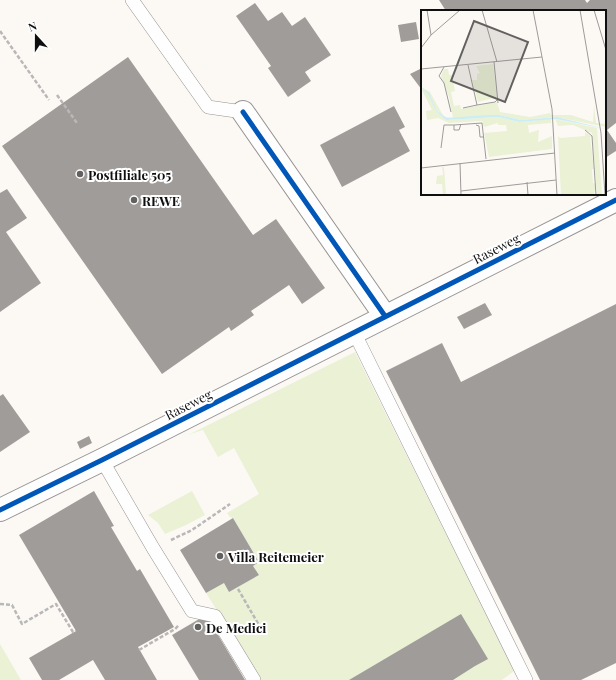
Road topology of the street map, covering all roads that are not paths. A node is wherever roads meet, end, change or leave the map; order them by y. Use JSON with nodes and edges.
{"nodes":[{"id":1,"x":132,"y":0,"type":"edge"},
{"id":2,"x":243,"y":112,"type":"joint"},
{"id":3,"x":616,"y":200,"type":"edge"},
{"id":4,"x":385,"y":316,"type":"junction"},
{"id":5,"x":354,"y":332,"type":"junction"},
{"id":6,"x":102,"y":460,"type":"junction"},
{"id":7,"x":0,"y":510,"type":"edge"},
{"id":8,"x":254,"y":680,"type":"edge"},
{"id":9,"x":526,"y":680,"type":"edge"}],
"edges":[{"from":1,"to":2,"type":"lane"},
{"from":2,"to":4,"type":"street"},
{"from":3,"to":4,"type":"street","name":"Raseweg"},
{"from":4,"to":5,"type":"street","name":"Raseweg"},
{"from":5,"to":6,"type":"street","name":"Raseweg"},
{"from":5,"to":9,"type":"lane"},
{"from":6,"to":7,"type":"street","name":"Raseweg"},
{"from":6,"to":8,"type":"lane"}]}
